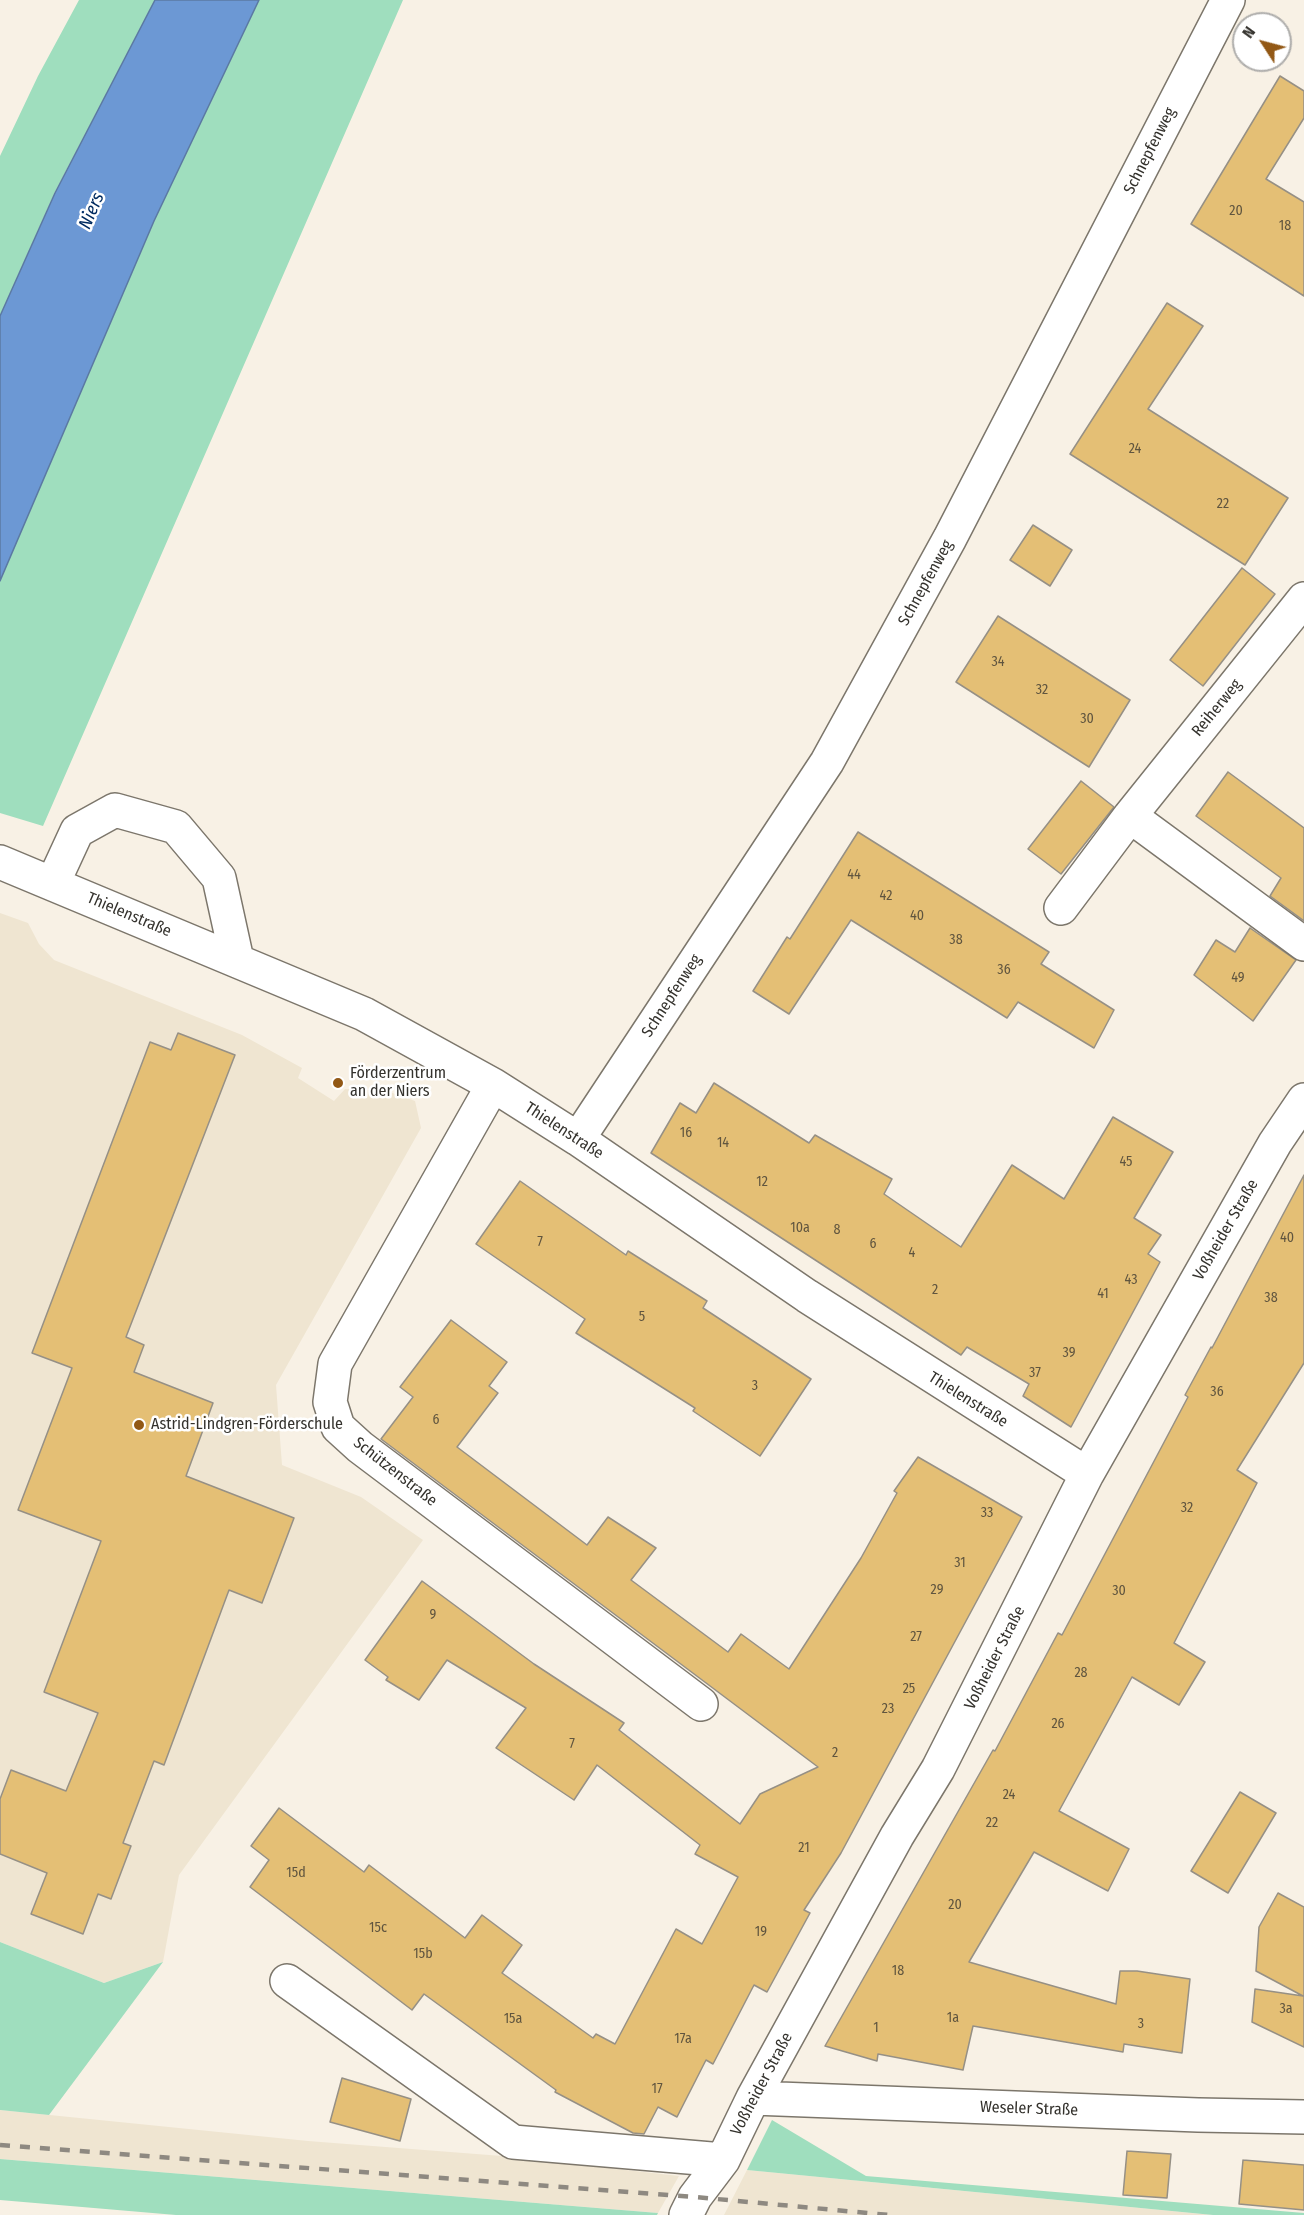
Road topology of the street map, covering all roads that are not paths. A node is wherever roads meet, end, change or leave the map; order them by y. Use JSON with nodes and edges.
{"nodes":[{"id":1,"x":1228,"y":0,"type":"edge"},
{"id":2,"x":1304,"y":599,"type":"edge"},
{"id":3,"x":1130,"y":816,"type":"junction"},
{"id":4,"x":3,"y":863,"type":"edge"},
{"id":5,"x":53,"y":884,"type":"junction"},
{"id":6,"x":1061,"y":908,"type":"dead end"},
{"id":7,"x":1304,"y":944,"type":"edge"},
{"id":8,"x":237,"y":960,"type":"junction"},
{"id":9,"x":493,"y":1085,"type":"junction"},
{"id":10,"x":1304,"y":1100,"type":"edge"},
{"id":11,"x":578,"y":1138,"type":"junction"},
{"id":12,"x":1087,"y":1474,"type":"junction"},
{"id":13,"x":701,"y":1704,"type":"dead end"},
{"id":14,"x":287,"y":1981,"type":"dead end"},
{"id":15,"x":753,"y":2098,"type":"junction"},
{"id":16,"x":1304,"y":2117,"type":"edge"},
{"id":17,"x":723,"y":2160,"type":"junction"},
{"id":18,"x":686,"y":2215,"type":"edge"}],
"edges":[{"from":1,"to":11,"type":"street","name":"Schnepfenweg"},
{"from":2,"to":3,"type":"street","name":"Reiherweg"},
{"from":3,"to":6,"type":"street","name":"Reiherweg"},
{"from":3,"to":7,"type":"street"},
{"from":4,"to":5,"type":"street","name":"Thielenstraße"},
{"from":5,"to":8,"type":"street","name":"Thielenstraße"},
{"from":5,"to":8,"type":"street"},
{"from":8,"to":9,"type":"street","name":"Thielenstraße"},
{"from":9,"to":11,"type":"street","name":"Thielenstraße"},
{"from":9,"to":13,"type":"street","name":"Schützenstraße"},
{"from":10,"to":12,"type":"street","name":"Voßheider Straße"},
{"from":11,"to":12,"type":"street","name":"Thielenstraße"},
{"from":12,"to":15,"type":"street","name":"Voßheider Straße"},
{"from":14,"to":17,"type":"street"},
{"from":15,"to":16,"type":"street","name":"Weseler Straße"},
{"from":15,"to":17,"type":"street","name":"Voßheider Straße"},
{"from":17,"to":18,"type":"street","name":"Voßheider Straße"}]}
